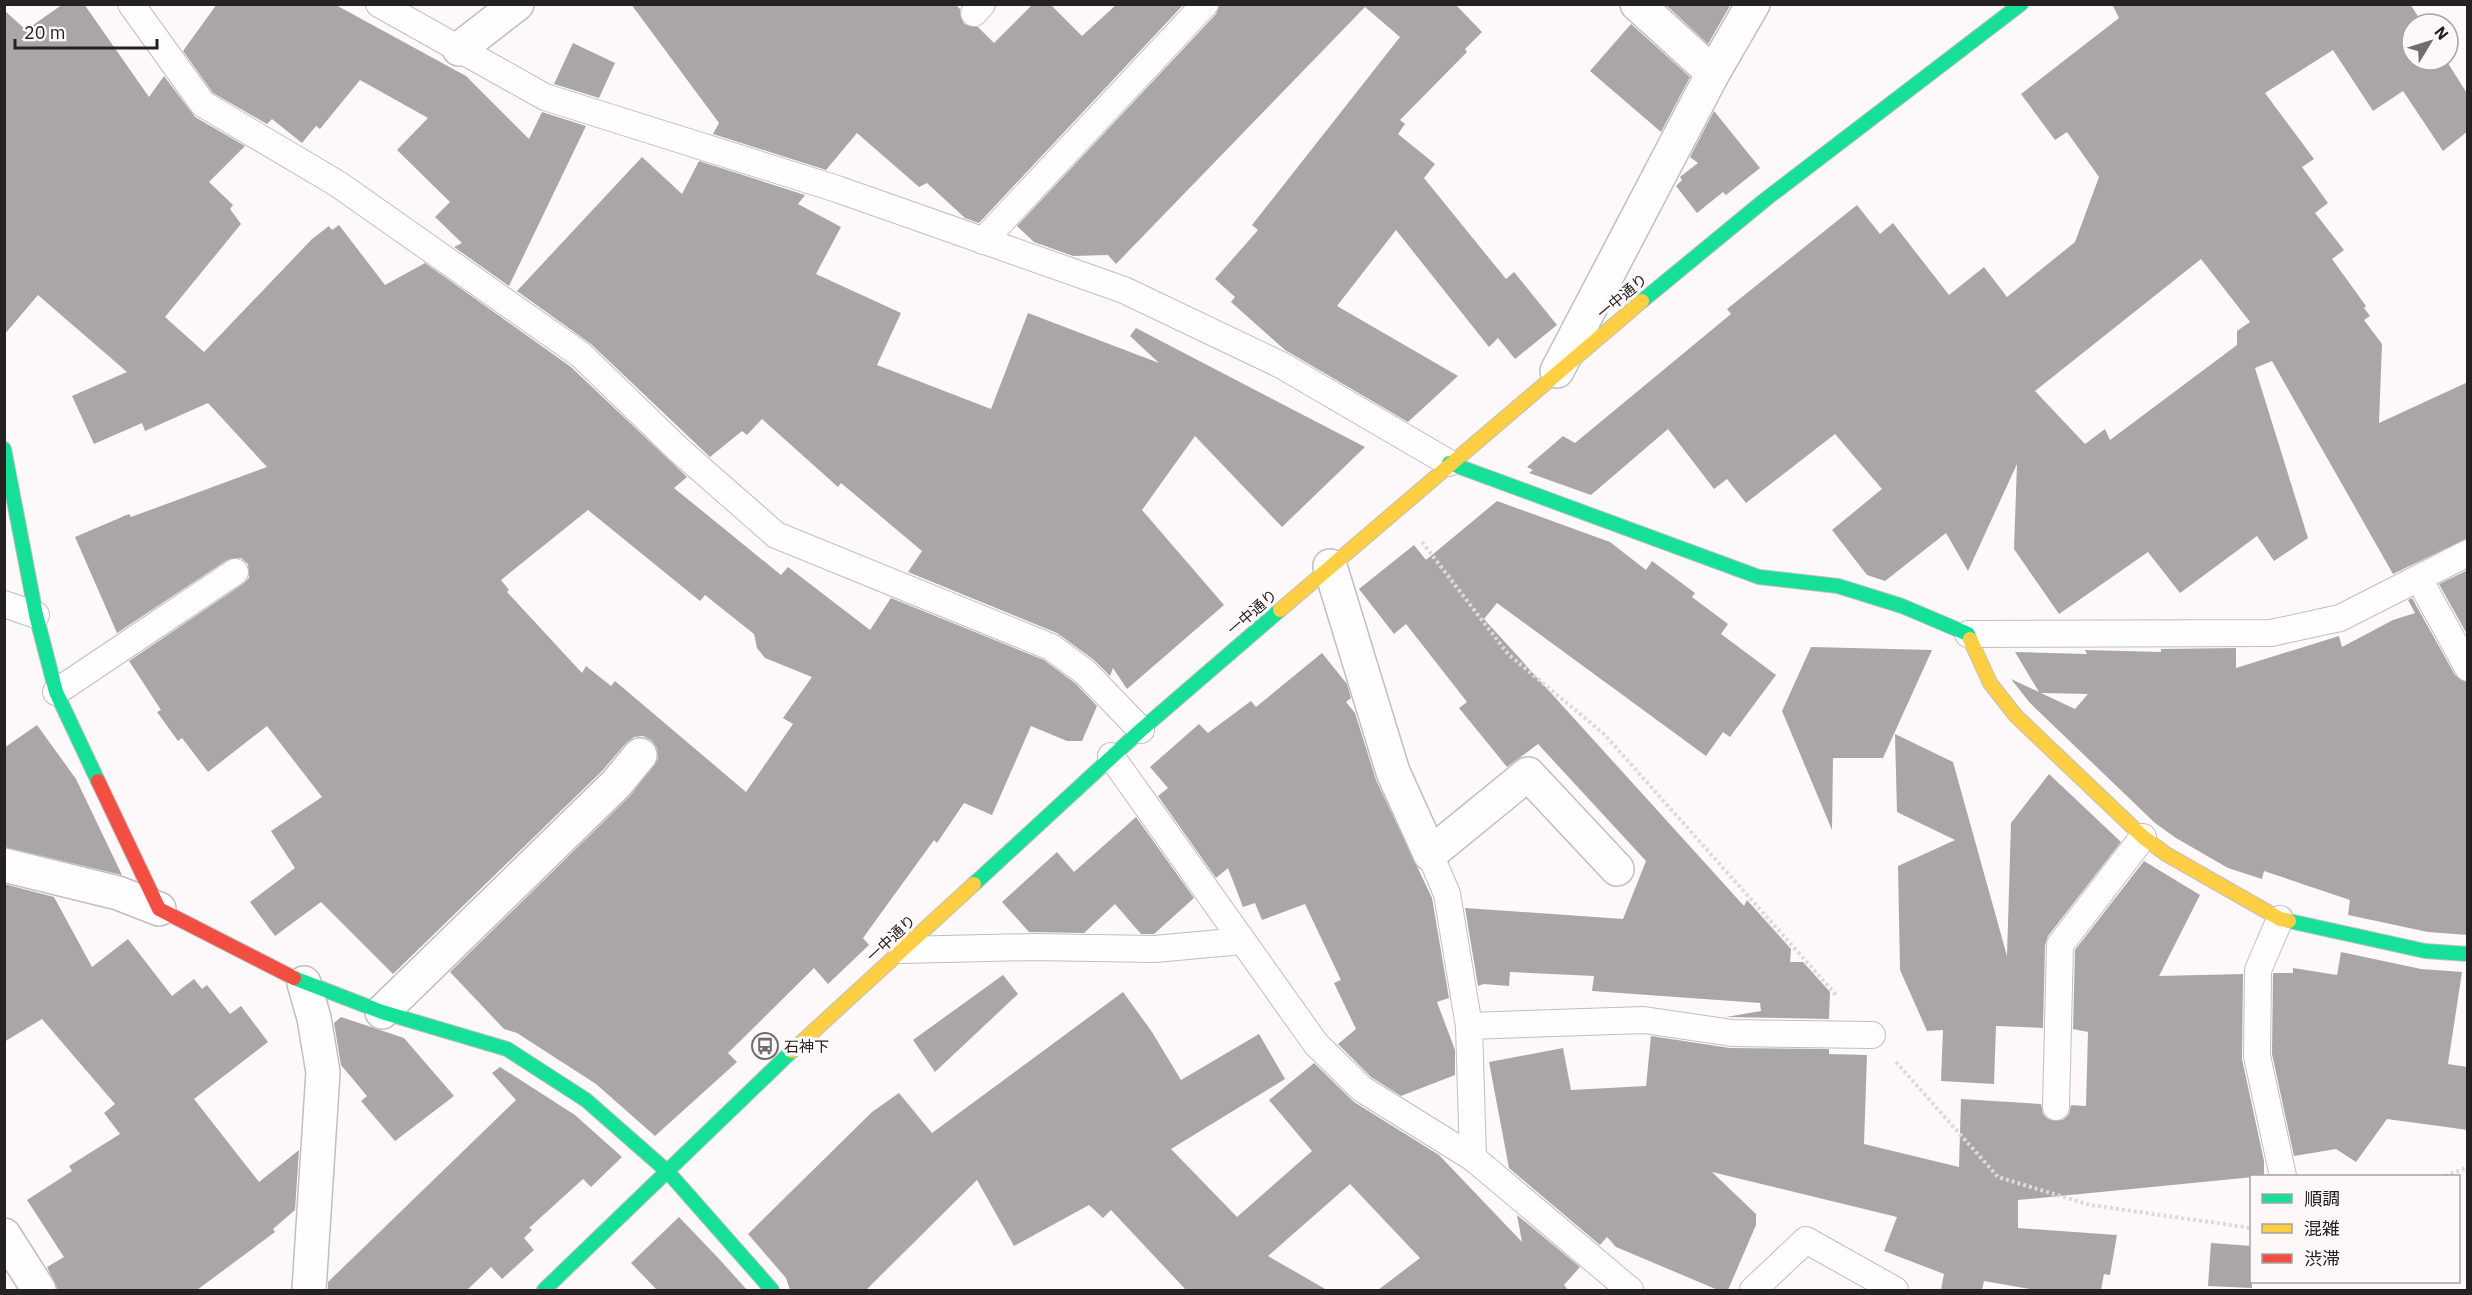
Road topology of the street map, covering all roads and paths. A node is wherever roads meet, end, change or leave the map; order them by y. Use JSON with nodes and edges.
{"nodes":[{"id":1,"x":131,"y":4,"type":"edge"},
{"id":2,"x":379,"y":4,"type":"edge"},
{"id":3,"x":517,"y":4,"type":"edge"},
{"id":4,"x":1205,"y":4,"type":"edge"},
{"id":5,"x":1637,"y":4,"type":"edge"},
{"id":6,"x":1753,"y":4,"type":"edge"},
{"id":7,"x":2021,"y":4,"type":"edge"},
{"id":8,"x":459,"y":49,"type":"junction"},
{"id":9,"x":1713,"y":73,"type":"junction"},
{"id":10,"x":983,"y":241,"type":"junction"},
{"id":11,"x":1557,"y":371,"type":"junction"},
{"id":12,"x":4,"y":449,"type":"edge"},
{"id":13,"x":1449,"y":464,"type":"junction"},
{"id":14,"x":1397,"y":509,"type":"junction"},
{"id":15,"x":2468,"y":553,"type":"edge"},
{"id":16,"x":1330,"y":566,"type":"junction"},
{"id":17,"x":235,"y":572,"type":"dead end"},
{"id":18,"x":2419,"y":579,"type":"junction"},
{"id":19,"x":4,"y":604,"type":"edge"},
{"id":20,"x":36,"y":615,"type":"junction"},
{"id":21,"x":1968,"y":634,"type":"junction"},
{"id":22,"x":2468,"y":668,"type":"edge"},
{"id":23,"x":56,"y":692,"type":"junction"},
{"id":24,"x":1141,"y":730,"type":"junction"},
{"id":25,"x":640,"y":755,"type":"dead end"},
{"id":26,"x":1112,"y":756,"type":"junction"},
{"id":27,"x":2143,"y":837,"type":"junction"},
{"id":28,"x":1430,"y":854,"type":"junction"},
{"id":29,"x":4,"y":865,"type":"edge"},
{"id":30,"x":1617,"y":870,"type":"dead end"},
{"id":31,"x":159,"y":909,"type":"junction"},
{"id":32,"x":2280,"y":920,"type":"junction"},
{"id":33,"x":1242,"y":941,"type":"junction"},
{"id":34,"x":902,"y":950,"type":"junction"},
{"id":35,"x":2468,"y":954,"type":"edge"},
{"id":36,"x":304,"y":983,"type":"junction"},
{"id":37,"x":382,"y":1012,"type":"junction"},
{"id":38,"x":1469,"y":1026,"type":"junction"},
{"id":39,"x":1872,"y":1035,"type":"junction"},
{"id":40,"x":2056,"y":1107,"type":"dead end"},
{"id":41,"x":1473,"y":1158,"type":"junction"},
{"id":42,"x":2468,"y":1167,"type":"edge"},
{"id":43,"x":668,"y":1172,"type":"junction"},
{"id":44,"x":2283,"y":1175,"type":"edge"},
{"id":45,"x":2448,"y":1175,"type":"edge"},
{"id":46,"x":2250,"y":1228,"type":"edge"},
{"id":47,"x":4,"y":1235,"type":"edge"},
{"id":48,"x":39,"y":1290,"type":"edge"},
{"id":49,"x":309,"y":1290,"type":"edge"},
{"id":50,"x":544,"y":1290,"type":"edge"},
{"id":51,"x":772,"y":1290,"type":"edge"},
{"id":52,"x":1630,"y":1290,"type":"edge"},
{"id":53,"x":1753,"y":1290,"type":"edge"},
{"id":54,"x":1895,"y":1290,"type":"edge"}],
"edges":[{"from":1,"to":24,"type":"lane"},
{"from":2,"to":8,"type":"lane"},
{"from":3,"to":8,"type":"street"},
{"from":4,"to":10,"type":"lane"},
{"from":5,"to":9,"type":"street"},
{"from":6,"to":9,"type":"street"},
{"from":7,"to":11,"type":"street","name":"一中通り"},
{"from":8,"to":10,"type":"lane"},
{"from":9,"to":11,"type":"street"},
{"from":10,"to":13,"type":"lane"},
{"from":11,"to":13,"type":"street","name":"一中通り"},
{"from":12,"to":20,"type":"street"},
{"from":13,"to":14,"type":"street","name":"一中通り"},
{"from":13,"to":21,"type":"street"},
{"from":14,"to":16,"type":"street","name":"一中通り"},
{"from":14,"to":39,"type":"path"},
{"from":15,"to":18,"type":"lane"},
{"from":16,"to":24,"type":"street","name":"一中通り"},
{"from":16,"to":28,"type":"street"},
{"from":17,"to":23,"type":"lane"},
{"from":18,"to":21,"type":"lane"},
{"from":18,"to":22,"type":"lane"},
{"from":19,"to":20,"type":"lane"},
{"from":20,"to":23,"type":"street"},
{"from":21,"to":27,"type":"street"},
{"from":23,"to":31,"type":"street"},
{"from":24,"to":26,"type":"street","name":"一中通り"},
{"from":25,"to":37,"type":"street"},
{"from":26,"to":33,"type":"lane"},
{"from":26,"to":34,"type":"street","name":"一中通り"},
{"from":27,"to":32,"type":"street"},
{"from":27,"to":40,"type":"lane"},
{"from":28,"to":30,"type":"street"},
{"from":28,"to":38,"type":"lane"},
{"from":29,"to":31,"type":"street"},
{"from":31,"to":36,"type":"street"},
{"from":32,"to":35,"type":"street"},
{"from":32,"to":44,"type":"lane"},
{"from":33,"to":34,"type":"lane"},
{"from":33,"to":41,"type":"lane"},
{"from":34,"to":43,"type":"street","name":"一中通り"},
{"from":36,"to":37,"type":"street"},
{"from":36,"to":49,"type":"street"},
{"from":37,"to":43,"type":"street"},
{"from":38,"to":39,"type":"lane"},
{"from":38,"to":41,"type":"lane"},
{"from":39,"to":46,"type":"path"},
{"from":41,"to":52,"type":"lane"},
{"from":42,"to":45,"type":"path"},
{"from":43,"to":50,"type":"street","name":"一中通り"},
{"from":43,"to":51,"type":"street"},
{"from":47,"to":48,"type":"street"},
{"from":53,"to":54,"type":"lane"}]}
